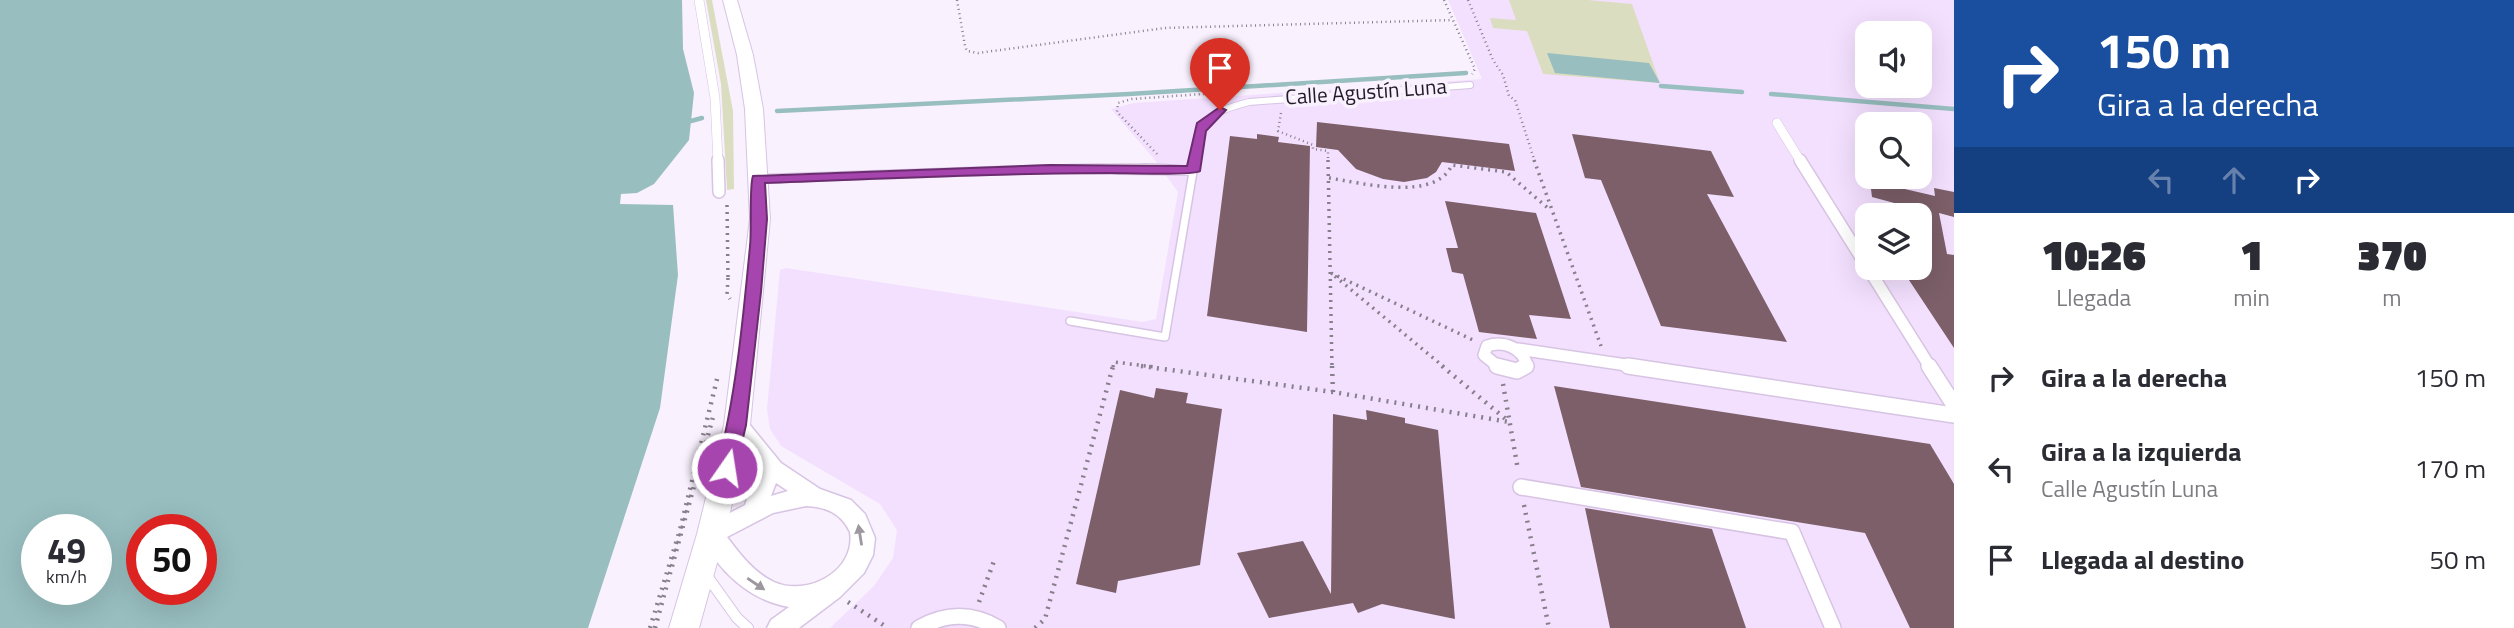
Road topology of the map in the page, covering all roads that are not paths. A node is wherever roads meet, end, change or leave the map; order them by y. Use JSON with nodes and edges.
{"nodes":[{"id":1,"x":699,"y":0,"type":"edge"},
{"id":2,"x":730,"y":0,"type":"edge"},
{"id":3,"x":1470,"y":85,"type":"dead end"},
{"id":4,"x":1777,"y":123,"type":"dead end"},
{"id":5,"x":1193,"y":171,"type":"junction"},
{"id":6,"x":758,"y":179,"type":"junction"},
{"id":7,"x":719,"y":191,"type":"road end"},
{"id":8,"x":1855,"y":246,"type":"edge"},
{"id":9,"x":1876,"y":280,"type":"edge"},
{"id":10,"x":1070,"y":321,"type":"dead end"},
{"id":11,"x":1518,"y":349,"type":"junction"},
{"id":12,"x":1954,"y":405,"type":"edge"},
{"id":13,"x":1954,"y":415,"type":"edge"},
{"id":14,"x":737,"y":425,"type":"junction"},
{"id":15,"x":773,"y":469,"type":"junction"},
{"id":16,"x":1521,"y":487,"type":"dead end"},
{"id":17,"x":814,"y":497,"type":"junction"},
{"id":18,"x":756,"y":510,"type":"junction"},
{"id":19,"x":711,"y":534,"type":"junction"},
{"id":20,"x":702,"y":568,"type":"junction"},
{"id":21,"x":830,"y":588,"type":"junction"},
{"id":22,"x":684,"y":628,"type":"edge"},
{"id":23,"x":748,"y":628,"type":"edge"},
{"id":24,"x":780,"y":628,"type":"edge"},
{"id":25,"x":919,"y":628,"type":"edge"},
{"id":26,"x":998,"y":628,"type":"edge"},
{"id":27,"x":1833,"y":628,"type":"edge"}],
"edges":[{"from":1,"to":7,"type":"street"},
{"from":2,"to":6,"type":"main road"},
{"from":3,"to":5,"type":"lane","name":"Calle Agustín Luna"},
{"from":4,"to":8,"type":"street"},
{"from":5,"to":6,"type":"street"},
{"from":5,"to":10,"type":"lane","name":"Calle Agustín Luna"},
{"from":6,"to":14,"type":"main road"},
{"from":9,"to":12,"type":"street"},
{"from":11,"to":11,"type":"street"},
{"from":11,"to":13,"type":"street"},
{"from":14,"to":15,"type":"street"},
{"from":14,"to":19,"type":"main road"},
{"from":15,"to":17,"type":"street"},
{"from":15,"to":18,"type":"street"},
{"from":16,"to":27,"type":"street"},
{"from":17,"to":18,"type":"street"},
{"from":21,"to":17,"type":"street","one_way":true},
{"from":18,"to":19,"type":"street"},
{"from":19,"to":20,"type":"main road"},
{"from":19,"to":21,"type":"street","one_way":true},
{"from":20,"to":22,"type":"main road"},
{"from":20,"to":23,"type":"lane"},
{"from":21,"to":24,"type":"street"},
{"from":25,"to":26,"type":"street"}]}
